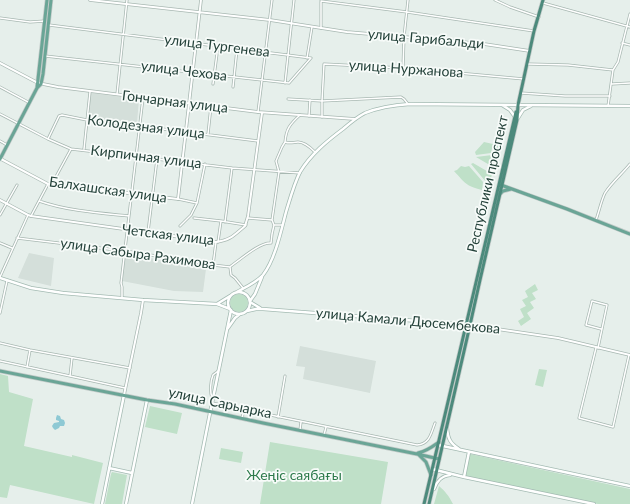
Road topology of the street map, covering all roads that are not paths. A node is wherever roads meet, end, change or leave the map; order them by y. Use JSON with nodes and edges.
{"nodes":[{"id":1,"x":47,"y":0,"type":"edge"},
{"id":2,"x":51,"y":0,"type":"edge"},
{"id":3,"x":90,"y":0,"type":"edge"},
{"id":4,"x":127,"y":0,"type":"edge"},
{"id":5,"x":201,"y":0,"type":"edge"},
{"id":6,"x":272,"y":0,"type":"edge"},
{"id":7,"x":294,"y":0,"type":"edge"},
{"id":8,"x":321,"y":0,"type":"edge"},
{"id":9,"x":408,"y":0,"type":"edge"},
{"id":10,"x":495,"y":0,"type":"edge"},
{"id":11,"x":543,"y":1,"type":"edge"},
{"id":12,"x":126,"y":4,"type":"junction"},
{"id":13,"x":407,"y":12,"type":"junction"},
{"id":14,"x":199,"y":13,"type":"junction"},
{"id":15,"x":630,"y":14,"type":"edge"},
{"id":16,"x":538,"y":17,"type":"junction"},
{"id":17,"x":0,"y":18,"type":"edge"},
{"id":18,"x":270,"y":20,"type":"junction"},
{"id":19,"x":45,"y":21,"type":"junction"},
{"id":20,"x":292,"y":24,"type":"junction"},
{"id":21,"x":49,"y":25,"type":"junction"},
{"id":22,"x":626,"y":26,"type":"junction"},
{"id":23,"x":312,"y":27,"type":"junction"},
{"id":24,"x":630,"y":27,"type":"edge"},
{"id":25,"x":322,"y":28,"type":"junction"},
{"id":26,"x":534,"y":31,"type":"junction"},
{"id":27,"x":123,"y":34,"type":"junction"},
{"id":28,"x":404,"y":37,"type":"junction"},
{"id":29,"x":622,"y":43,"type":"junction"},
{"id":30,"x":196,"y":44,"type":"junction"},
{"id":31,"x":630,"y":45,"type":"edge"},
{"id":32,"x":218,"y":46,"type":"junction"},
{"id":33,"x":237,"y":48,"type":"junction"},
{"id":34,"x":530,"y":51,"type":"junction"},
{"id":35,"x":266,"y":52,"type":"junction"},
{"id":36,"x":288,"y":55,"type":"junction"},
{"id":37,"x":45,"y":56,"type":"junction"},
{"id":38,"x":307,"y":58,"type":"junction"},
{"id":39,"x":0,"y":63,"type":"edge"},
{"id":40,"x":120,"y":64,"type":"junction"},
{"id":41,"x":527,"y":64,"type":"junction"},
{"id":42,"x":403,"y":68,"type":"junction"},
{"id":43,"x":613,"y":70,"type":"junction"},
{"id":44,"x":193,"y":73,"type":"junction"},
{"id":45,"x":214,"y":75,"type":"junction"},
{"id":46,"x":234,"y":77,"type":"junction"},
{"id":47,"x":524,"y":79,"type":"junction"},
{"id":48,"x":262,"y":80,"type":"junction"},
{"id":49,"x":285,"y":83,"type":"junction"},
{"id":50,"x":630,"y":83,"type":"edge"},
{"id":51,"x":40,"y":84,"type":"junction"},
{"id":52,"x":213,"y":84,"type":"dead end"},
{"id":53,"x":612,"y":84,"type":"junction"},
{"id":54,"x":0,"y":87,"type":"edge"},
{"id":55,"x":233,"y":87,"type":"dead end"},
{"id":56,"x":90,"y":92,"type":"junction"},
{"id":57,"x":521,"y":93,"type":"junction"},
{"id":58,"x":117,"y":94,"type":"junction"},
{"id":59,"x":610,"y":96,"type":"junction"},
{"id":60,"x":142,"y":98,"type":"junction"},
{"id":61,"x":288,"y":99,"type":"dead end"},
{"id":62,"x":310,"y":100,"type":"junction"},
{"id":63,"x":322,"y":101,"type":"junction"},
{"id":64,"x":30,"y":103,"type":"junction"},
{"id":65,"x":189,"y":103,"type":"junction"},
{"id":66,"x":408,"y":104,"type":"junction"},
{"id":67,"x":497,"y":104,"type":"junction"},
{"id":68,"x":518,"y":105,"type":"junction"},
{"id":69,"x":535,"y":105,"type":"junction"},
{"id":70,"x":211,"y":106,"type":"junction"},
{"id":71,"x":608,"y":106,"type":"junction"},
{"id":72,"x":630,"y":106,"type":"edge"},
{"id":73,"x":258,"y":112,"type":"junction"},
{"id":74,"x":262,"y":113,"type":"junction"},
{"id":75,"x":0,"y":114,"type":"edge"},
{"id":76,"x":300,"y":115,"type":"junction"},
{"id":77,"x":309,"y":116,"type":"junction"},
{"id":78,"x":515,"y":116,"type":"junction"},
{"id":79,"x":322,"y":117,"type":"junction"},
{"id":80,"x":355,"y":119,"type":"junction"},
{"id":81,"x":87,"y":120,"type":"junction"},
{"id":82,"x":517,"y":120,"type":"junction"},
{"id":83,"x":19,"y":124,"type":"junction"},
{"id":84,"x":139,"y":126,"type":"junction"},
{"id":85,"x":186,"y":132,"type":"junction"},
{"id":86,"x":208,"y":134,"type":"junction"},
{"id":87,"x":48,"y":139,"type":"junction"},
{"id":88,"x":258,"y":140,"type":"junction"},
{"id":89,"x":0,"y":141,"type":"edge"},
{"id":90,"x":285,"y":142,"type":"junction"},
{"id":91,"x":8,"y":145,"type":"junction"},
{"id":92,"x":71,"y":149,"type":"junction"},
{"id":93,"x":84,"y":150,"type":"junction"},
{"id":94,"x":316,"y":152,"type":"junction"},
{"id":95,"x":135,"y":157,"type":"junction"},
{"id":96,"x":0,"y":159,"type":"edge"},
{"id":97,"x":157,"y":159,"type":"junction"},
{"id":98,"x":183,"y":162,"type":"junction"},
{"id":99,"x":205,"y":164,"type":"junction"},
{"id":100,"x":630,"y":164,"type":"edge"},
{"id":101,"x":232,"y":168,"type":"junction"},
{"id":102,"x":254,"y":170,"type":"junction"},
{"id":103,"x":279,"y":172,"type":"junction"},
{"id":104,"x":300,"y":173,"type":"junction"},
{"id":105,"x":503,"y":181,"type":"junction"},
{"id":106,"x":48,"y":184,"type":"junction"},
{"id":107,"x":52,"y":184,"type":"junction"},
{"id":108,"x":17,"y":185,"type":"dead end"},
{"id":109,"x":501,"y":185,"type":"junction"},
{"id":110,"x":512,"y":189,"type":"junction"},
{"id":111,"x":132,"y":193,"type":"junction"},
{"id":112,"x":500,"y":194,"type":"junction"},
{"id":113,"x":152,"y":196,"type":"junction"},
{"id":114,"x":178,"y":199,"type":"junction"},
{"id":115,"x":0,"y":200,"type":"edge"},
{"id":116,"x":39,"y":201,"type":"junction"},
{"id":117,"x":197,"y":203,"type":"junction"},
{"id":118,"x":7,"y":204,"type":"junction"},
{"id":119,"x":28,"y":215,"type":"junction"},
{"id":120,"x":0,"y":216,"type":"edge"},
{"id":121,"x":31,"y":216,"type":"junction"},
{"id":122,"x":129,"y":216,"type":"junction"},
{"id":123,"x":194,"y":218,"type":"dead end"},
{"id":124,"x":248,"y":218,"type":"junction"},
{"id":125,"x":272,"y":220,"type":"junction"},
{"id":126,"x":596,"y":220,"type":"junction"},
{"id":127,"x":221,"y":221,"type":"junction"},
{"id":128,"x":225,"y":222,"type":"junction"},
{"id":129,"x":246,"y":225,"type":"junction"},
{"id":130,"x":274,"y":225,"type":"junction"},
{"id":131,"x":283,"y":225,"type":"junction"},
{"id":132,"x":180,"y":226,"type":"dead end"},
{"id":133,"x":128,"y":230,"type":"junction"},
{"id":134,"x":148,"y":232,"type":"junction"},
{"id":135,"x":630,"y":234,"type":"edge"},
{"id":136,"x":17,"y":238,"type":"junction"},
{"id":137,"x":0,"y":242,"type":"edge"},
{"id":138,"x":217,"y":242,"type":"junction"},
{"id":139,"x":12,"y":248,"type":"junction"},
{"id":140,"x":125,"y":251,"type":"junction"},
{"id":141,"x":213,"y":265,"type":"junction"},
{"id":142,"x":230,"y":267,"type":"junction"},
{"id":143,"x":263,"y":275,"type":"junction"},
{"id":144,"x":0,"y":278,"type":"edge"},
{"id":145,"x":7,"y":281,"type":"junction"},
{"id":146,"x":244,"y":288,"type":"junction"},
{"id":147,"x":233,"y":294,"type":"junction"},
{"id":148,"x":122,"y":298,"type":"junction"},
{"id":149,"x":143,"y":300,"type":"junction"},
{"id":150,"x":250,"y":302,"type":"junction"},
{"id":151,"x":217,"y":304,"type":"junction"},
{"id":152,"x":230,"y":309,"type":"junction"},
{"id":153,"x":262,"y":309,"type":"junction"},
{"id":154,"x":247,"y":311,"type":"junction"},
{"id":155,"x":0,"y":313,"type":"edge"},
{"id":156,"x":242,"y":314,"type":"junction"},
{"id":157,"x":468,"y":325,"type":"junction"},
{"id":158,"x":601,"y":329,"type":"junction"},
{"id":159,"x":227,"y":330,"type":"junction"},
{"id":160,"x":0,"y":343,"type":"edge"},
{"id":161,"x":597,"y":348,"type":"junction"},
{"id":162,"x":30,"y":350,"type":"junction"},
{"id":163,"x":630,"y":355,"type":"edge"},
{"id":164,"x":72,"y":358,"type":"junction"},
{"id":165,"x":0,"y":361,"type":"edge"},
{"id":166,"x":27,"y":367,"type":"junction"},
{"id":167,"x":130,"y":368,"type":"junction"},
{"id":168,"x":0,"y":371,"type":"edge"},
{"id":169,"x":70,"y":376,"type":"junction"},
{"id":170,"x":285,"y":376,"type":"dead end"},
{"id":171,"x":125,"y":388,"type":"junction"},
{"id":172,"x":124,"y":395,"type":"junction"},
{"id":173,"x":147,"y":400,"type":"junction"},
{"id":174,"x":212,"y":403,"type":"junction"},
{"id":175,"x":244,"y":410,"type":"junction"},
{"id":176,"x":210,"y":412,"type":"junction"},
{"id":177,"x":278,"y":417,"type":"junction"},
{"id":178,"x":242,"y":418,"type":"junction"},
{"id":179,"x":302,"y":421,"type":"junction"},
{"id":180,"x":435,"y":423,"type":"dead end"},
{"id":181,"x":447,"y":424,"type":"junction"},
{"id":182,"x":326,"y":427,"type":"junction"},
{"id":183,"x":300,"y":430,"type":"junction"},
{"id":184,"x":324,"y":435,"type":"junction"},
{"id":185,"x":440,"y":445,"type":"junction"},
{"id":186,"x":461,"y":450,"type":"junction"},
{"id":187,"x":469,"y":452,"type":"junction"},
{"id":188,"x":417,"y":454,"type":"junction"},
{"id":189,"x":435,"y":458,"type":"junction"},
{"id":190,"x":439,"y":459,"type":"junction"},
{"id":191,"x":109,"y":468,"type":"junction"},
{"id":192,"x":432,"y":469,"type":"junction"},
{"id":193,"x":437,"y":470,"type":"junction"},
{"id":194,"x":132,"y":472,"type":"junction"},
{"id":195,"x":431,"y":475,"type":"junction"},
{"id":196,"x":463,"y":477,"type":"junction"},
{"id":197,"x":630,"y":486,"type":"edge"},
{"id":198,"x":431,"y":494,"type":"junction"},
{"id":199,"x":102,"y":504,"type":"edge"},
{"id":200,"x":126,"y":504,"type":"edge"},
{"id":201,"x":192,"y":504,"type":"edge"},
{"id":202,"x":424,"y":504,"type":"edge"},
{"id":203,"x":429,"y":504,"type":"edge"},
{"id":204,"x":594,"y":504,"type":"edge"}],
"edges":[{"from":1,"to":19,"type":"main road"},
{"from":2,"to":21,"type":"main road"},
{"from":3,"to":12,"type":"street","name":"улица Гарибальди"},
{"from":4,"to":12,"type":"street"},
{"from":5,"to":14,"type":"street"},
{"from":6,"to":18,"type":"street"},
{"from":7,"to":20,"type":"street"},
{"from":8,"to":13,"type":"street"},
{"from":8,"to":25,"type":"street"},
{"from":9,"to":13,"type":"street"},
{"from":10,"to":16,"type":"street"},
{"from":11,"to":16,"type":"highway"},
{"from":11,"to":22,"type":"street"},
{"from":12,"to":14,"type":"street","name":"улица Гарибальди"},
{"from":12,"to":27,"type":"street"},
{"from":13,"to":26,"type":"street"},
{"from":13,"to":28,"type":"street"},
{"from":14,"to":18,"type":"street","name":"улица Гарибальди"},
{"from":14,"to":30,"type":"street"},
{"from":15,"to":22,"type":"street"},
{"from":16,"to":26,"type":"highway"},
{"from":17,"to":19,"type":"street"},
{"from":18,"to":20,"type":"street","name":"улица Гарибальди"},
{"from":18,"to":35,"type":"street"},
{"from":19,"to":51,"type":"main road"},
{"from":20,"to":23,"type":"street","name":"улица Гарибальди"},
{"from":20,"to":36,"type":"street"},
{"from":21,"to":27,"type":"street","name":"улица Тургенева"},
{"from":21,"to":37,"type":"main road"},
{"from":22,"to":24,"type":"street"},
{"from":22,"to":29,"type":"street"},
{"from":23,"to":25,"type":"street","name":"улица Гарибальди"},
{"from":23,"to":38,"type":"street"},
{"from":25,"to":28,"type":"street","name":"улица Гарибальди"},
{"from":26,"to":34,"type":"highway"},
{"from":27,"to":30,"type":"street","name":"улица Тургенева"},
{"from":27,"to":40,"type":"street"},
{"from":28,"to":34,"type":"street","name":"улица Гарибальди"},
{"from":28,"to":42,"type":"street"},
{"from":29,"to":31,"type":"street"},
{"from":29,"to":43,"type":"street"},
{"from":30,"to":32,"type":"street","name":"улица Тургенева"},
{"from":30,"to":44,"type":"street"},
{"from":32,"to":33,"type":"street","name":"улица Тургенева"},
{"from":32,"to":45,"type":"street"},
{"from":33,"to":35,"type":"street","name":"улица Тургенева"},
{"from":33,"to":46,"type":"street"},
{"from":34,"to":41,"type":"highway"},
{"from":35,"to":36,"type":"street","name":"улица Тургенева"},
{"from":35,"to":48,"type":"street"},
{"from":36,"to":38,"type":"street","name":"улица Тургенева"},
{"from":36,"to":49,"type":"street"},
{"from":37,"to":40,"type":"street","name":"улица Чехова"},
{"from":37,"to":51,"type":"main road"},
{"from":38,"to":49,"type":"street","name":"улица Тургенева"},
{"from":39,"to":51,"type":"street","name":"Гончарная улица"},
{"from":40,"to":44,"type":"street","name":"улица Чехова"},
{"from":40,"to":58,"type":"street"},
{"from":41,"to":43,"type":"street"},
{"from":41,"to":47,"type":"highway"},
{"from":42,"to":47,"type":"street","name":"улица Нуржанова"},
{"from":42,"to":63,"type":"street","name":"улица Нуржанова"},
{"from":43,"to":53,"type":"street"},
{"from":44,"to":45,"type":"street","name":"улица Чехова"},
{"from":44,"to":65,"type":"street"},
{"from":45,"to":46,"type":"street","name":"улица Чехова"},
{"from":45,"to":52,"type":"street"},
{"from":46,"to":48,"type":"street","name":"улица Чехова"},
{"from":46,"to":55,"type":"street"},
{"from":47,"to":57,"type":"highway"},
{"from":48,"to":49,"type":"street","name":"улица Чехова"},
{"from":48,"to":73,"type":"street"},
{"from":50,"to":53,"type":"street"},
{"from":51,"to":56,"type":"street","name":"Гончарная улица"},
{"from":51,"to":64,"type":"main road"},
{"from":53,"to":59,"type":"street"},
{"from":54,"to":64,"type":"street"},
{"from":56,"to":58,"type":"street","name":"Гончарная улица"},
{"from":56,"to":81,"type":"street"},
{"from":57,"to":59,"type":"street"},
{"from":57,"to":68,"type":"highway"},
{"from":58,"to":60,"type":"street","name":"Гончарная улица"},
{"from":59,"to":71,"type":"street"},
{"from":60,"to":65,"type":"street","name":"Гончарная улица"},
{"from":60,"to":84,"type":"street"},
{"from":61,"to":62,"type":"street"},
{"from":62,"to":63,"type":"street"},
{"from":62,"to":77,"type":"street"},
{"from":63,"to":66,"type":"street","name":"улица Нуржанова"},
{"from":63,"to":79,"type":"street","name":"улица Нуржанова"},
{"from":64,"to":83,"type":"main road"},
{"from":65,"to":70,"type":"street","name":"Гончарная улица"},
{"from":65,"to":85,"type":"street"},
{"from":66,"to":67,"type":"main road"},
{"from":66,"to":80,"type":"main road"},
{"from":67,"to":68,"type":"main road"},
{"from":67,"to":78,"type":"main road"},
{"from":68,"to":69,"type":"main road"},
{"from":68,"to":78,"type":"highway","name":"Республики проспект"},
{"from":68,"to":82,"type":"highway","name":"Республики проспект"},
{"from":69,"to":71,"type":"main road"},
{"from":69,"to":82,"type":"main road"},
{"from":70,"to":73,"type":"street","name":"Гончарная улица"},
{"from":70,"to":86,"type":"street"},
{"from":71,"to":72,"type":"main road"},
{"from":73,"to":74,"type":"street","name":"Гончарная улица"},
{"from":74,"to":76,"type":"street","name":"Гончарная улица"},
{"from":74,"to":88,"type":"street"},
{"from":75,"to":83,"type":"street","name":"Кирпичная улица"},
{"from":76,"to":77,"type":"street","name":"Гончарная улица"},
{"from":76,"to":90,"type":"street"},
{"from":77,"to":79,"type":"street","name":"Гончарная улица"},
{"from":78,"to":109,"type":"highway","name":"Республики проспект"},
{"from":79,"to":80,"type":"street","name":"Гончарная улица"},
{"from":80,"to":94,"type":"main road"},
{"from":81,"to":84,"type":"street","name":"Колодезная улица"},
{"from":81,"to":87,"type":"street","name":"Колодезная улица"},
{"from":81,"to":93,"type":"street"},
{"from":82,"to":105,"type":"highway","name":"Республики проспект"},
{"from":83,"to":87,"type":"street","name":"Кирпичная улица"},
{"from":83,"to":91,"type":"main road"},
{"from":84,"to":85,"type":"street","name":"Колодезная улица"},
{"from":84,"to":95,"type":"street"},
{"from":85,"to":86,"type":"street","name":"Колодезная улица"},
{"from":85,"to":98,"type":"street"},
{"from":86,"to":88,"type":"street","name":"Колодезная улица"},
{"from":87,"to":92,"type":"street","name":"Кирпичная улица"},
{"from":88,"to":102,"type":"street"},
{"from":89,"to":91,"type":"street"},
{"from":90,"to":94,"type":"street"},
{"from":90,"to":103,"type":"street"},
{"from":91,"to":96,"type":"main road"},
{"from":92,"to":93,"type":"street","name":"Кирпичная улица"},
{"from":92,"to":107,"type":"street"},
{"from":93,"to":95,"type":"street","name":"Кирпичная улица"},
{"from":94,"to":104,"type":"main road"},
{"from":95,"to":97,"type":"street","name":"Кирпичная улица"},
{"from":95,"to":111,"type":"street"},
{"from":96,"to":106,"type":"street","name":"Балхашская улица"},
{"from":97,"to":98,"type":"street","name":"Кирпичная улица"},
{"from":97,"to":113,"type":"street"},
{"from":98,"to":99,"type":"street","name":"Кирпичная улица"},
{"from":98,"to":114,"type":"street"},
{"from":99,"to":101,"type":"street","name":"Кирпичная улица"},
{"from":99,"to":117,"type":"street"},
{"from":100,"to":126,"type":"street"},
{"from":101,"to":102,"type":"street","name":"Кирпичная улица"},
{"from":101,"to":128,"type":"street"},
{"from":102,"to":103,"type":"street","name":"Кирпичная улица"},
{"from":102,"to":124,"type":"street"},
{"from":103,"to":104,"type":"street","name":"Кирпичная улица"},
{"from":103,"to":125,"type":"street"},
{"from":104,"to":131,"type":"main road"},
{"from":105,"to":109,"type":"highway","name":"Республики проспект"},
{"from":105,"to":110,"type":"main road"},
{"from":106,"to":107,"type":"street","name":"Балхашская улица"},
{"from":106,"to":116,"type":"street"},
{"from":107,"to":111,"type":"street","name":"Балхашская улица"},
{"from":108,"to":118,"type":"street"},
{"from":109,"to":110,"type":"main road"},
{"from":109,"to":112,"type":"highway","name":"Республики проспект"},
{"from":109,"to":157,"type":"highway","name":"Республики проспект"},
{"from":110,"to":112,"type":"main road"},
{"from":110,"to":126,"type":"main road"},
{"from":111,"to":113,"type":"street","name":"Балхашская улица"},
{"from":111,"to":122,"type":"street"},
{"from":112,"to":157,"type":"highway","name":"Республики проспект"},
{"from":113,"to":114,"type":"street","name":"Балхашская улица"},
{"from":113,"to":134,"type":"street"},
{"from":114,"to":117,"type":"street","name":"Балхашская улица"},
{"from":115,"to":118,"type":"street","name":"Четская улица"},
{"from":116,"to":121,"type":"street"},
{"from":116,"to":122,"type":"street"},
{"from":117,"to":132,"type":"street"},
{"from":118,"to":119,"type":"street","name":"Четская улица"},
{"from":118,"to":120,"type":"street"},
{"from":119,"to":121,"type":"street","name":"Четская улица"},
{"from":119,"to":136,"type":"street"},
{"from":121,"to":133,"type":"street","name":"Четская улица"},
{"from":122,"to":133,"type":"street"},
{"from":123,"to":127,"type":"street"},
{"from":124,"to":125,"type":"street"},
{"from":124,"to":129,"type":"street"},
{"from":125,"to":130,"type":"street"},
{"from":126,"to":135,"type":"main road"},
{"from":127,"to":128,"type":"street"},
{"from":127,"to":138,"type":"street"},
{"from":128,"to":129,"type":"street"},
{"from":129,"to":138,"type":"street","name":"Четская улица"},
{"from":130,"to":131,"type":"street"},
{"from":130,"to":142,"type":"street","name":"улица Сабыра Рахимова"},
{"from":131,"to":143,"type":"main road"},
{"from":133,"to":134,"type":"street","name":"Четская улица"},
{"from":133,"to":140,"type":"street"},
{"from":134,"to":138,"type":"street","name":"Четская улица"},
{"from":136,"to":139,"type":"street"},
{"from":136,"to":140,"type":"street","name":"улица Сабыра Рахимова"},
{"from":137,"to":139,"type":"street"},
{"from":138,"to":141,"type":"street"},
{"from":139,"to":144,"type":"street"},
{"from":140,"to":141,"type":"street","name":"улица Сабыра Рахимова"},
{"from":140,"to":148,"type":"street"},
{"from":141,"to":142,"type":"street","name":"улица Сабыра Рахимова"},
{"from":142,"to":146,"type":"street"},
{"from":143,"to":146,"type":"main road"},
{"from":143,"to":150,"type":"main road"},
{"from":144,"to":145,"type":"main road"},
{"from":145,"to":148,"type":"main road"},
{"from":145,"to":155,"type":"street"},
{"from":146,"to":147,"type":"main road"},
{"from":147,"to":150,"type":"main road"},
{"from":147,"to":151,"type":"main road"},
{"from":147,"to":152,"type":"main road"},
{"from":148,"to":149,"type":"main road"},
{"from":149,"to":151,"type":"main road"},
{"from":149,"to":167,"type":"street"},
{"from":150,"to":153,"type":"main road"},
{"from":150,"to":154,"type":"main road"},
{"from":151,"to":152,"type":"main road"},
{"from":152,"to":156,"type":"main road"},
{"from":152,"to":159,"type":"main road"},
{"from":153,"to":154,"type":"main road"},
{"from":153,"to":157,"type":"main road","name":"улица Камали Дюсембекова"},
{"from":154,"to":156,"type":"main road"},
{"from":156,"to":159,"type":"main road"},
{"from":157,"to":161,"type":"street","name":"улица Камали Дюсембекова"},
{"from":157,"to":181,"type":"highway","name":"Республики проспект"},
{"from":157,"to":185,"type":"highway","name":"Республики проспект"},
{"from":158,"to":158,"type":"street"},
{"from":158,"to":161,"type":"street"},
{"from":159,"to":174,"type":"main road"},
{"from":160,"to":162,"type":"street"},
{"from":161,"to":163,"type":"street","name":"улица Камали Дюсембекова"},
{"from":161,"to":163,"type":"street"},
{"from":162,"to":164,"type":"street"},
{"from":162,"to":166,"type":"street"},
{"from":164,"to":167,"type":"street"},
{"from":164,"to":169,"type":"street"},
{"from":165,"to":166,"type":"street"},
{"from":166,"to":169,"type":"street"},
{"from":167,"to":171,"type":"street"},
{"from":168,"to":172,"type":"main road","name":"улица Сарыарка"},
{"from":169,"to":171,"type":"street"},
{"from":170,"to":177,"type":"street"},
{"from":171,"to":172,"type":"street"},
{"from":172,"to":173,"type":"main road","name":"улица Сарыарка"},
{"from":172,"to":191,"type":"main road"},
{"from":173,"to":176,"type":"main road","name":"улица Сарыарка"},
{"from":173,"to":194,"type":"main road"},
{"from":174,"to":175,"type":"street"},
{"from":174,"to":176,"type":"main road"},
{"from":175,"to":177,"type":"street"},
{"from":175,"to":178,"type":"street"},
{"from":176,"to":178,"type":"main road","name":"улица Сарыарка"},
{"from":176,"to":201,"type":"main road"},
{"from":177,"to":179,"type":"street"},
{"from":178,"to":183,"type":"main road","name":"улица Сарыарка"},
{"from":179,"to":182,"type":"street"},
{"from":179,"to":183,"type":"street"},
{"from":180,"to":182,"type":"street"},
{"from":181,"to":185,"type":"highway","name":"Республики проспект"},
{"from":181,"to":186,"type":"main road"},
{"from":182,"to":184,"type":"street"},
{"from":183,"to":184,"type":"main road","name":"улица Сарыарка"},
{"from":184,"to":188,"type":"main road","name":"улица Сарыарка"},
{"from":185,"to":186,"type":"main road"},
{"from":185,"to":188,"type":"main road"},
{"from":185,"to":189,"type":"highway","name":"Республики проспект"},
{"from":185,"to":190,"type":"highway","name":"Республики проспект"},
{"from":186,"to":187,"type":"main road"},
{"from":187,"to":196,"type":"main road"},
{"from":187,"to":197,"type":"main road"},
{"from":188,"to":189,"type":"main road","name":"улица Сарыарка"},
{"from":188,"to":195,"type":"main road"},
{"from":189,"to":190,"type":"main road","name":"улица Сарыарка"},
{"from":189,"to":192,"type":"highway","name":"Республики проспект"},
{"from":190,"to":193,"type":"highway","name":"Республики проспект"},
{"from":191,"to":194,"type":"main road"},
{"from":191,"to":199,"type":"main road"},
{"from":192,"to":193,"type":"main road"},
{"from":192,"to":195,"type":"highway","name":"Республики проспект"},
{"from":193,"to":196,"type":"main road"},
{"from":193,"to":198,"type":"highway","name":"Республики проспект"},
{"from":194,"to":200,"type":"main road"},
{"from":195,"to":202,"type":"highway","name":"Республики проспект"},
{"from":196,"to":198,"type":"main road"},
{"from":196,"to":204,"type":"main road"},
{"from":198,"to":203,"type":"highway","name":"Республики проспект"}]}
